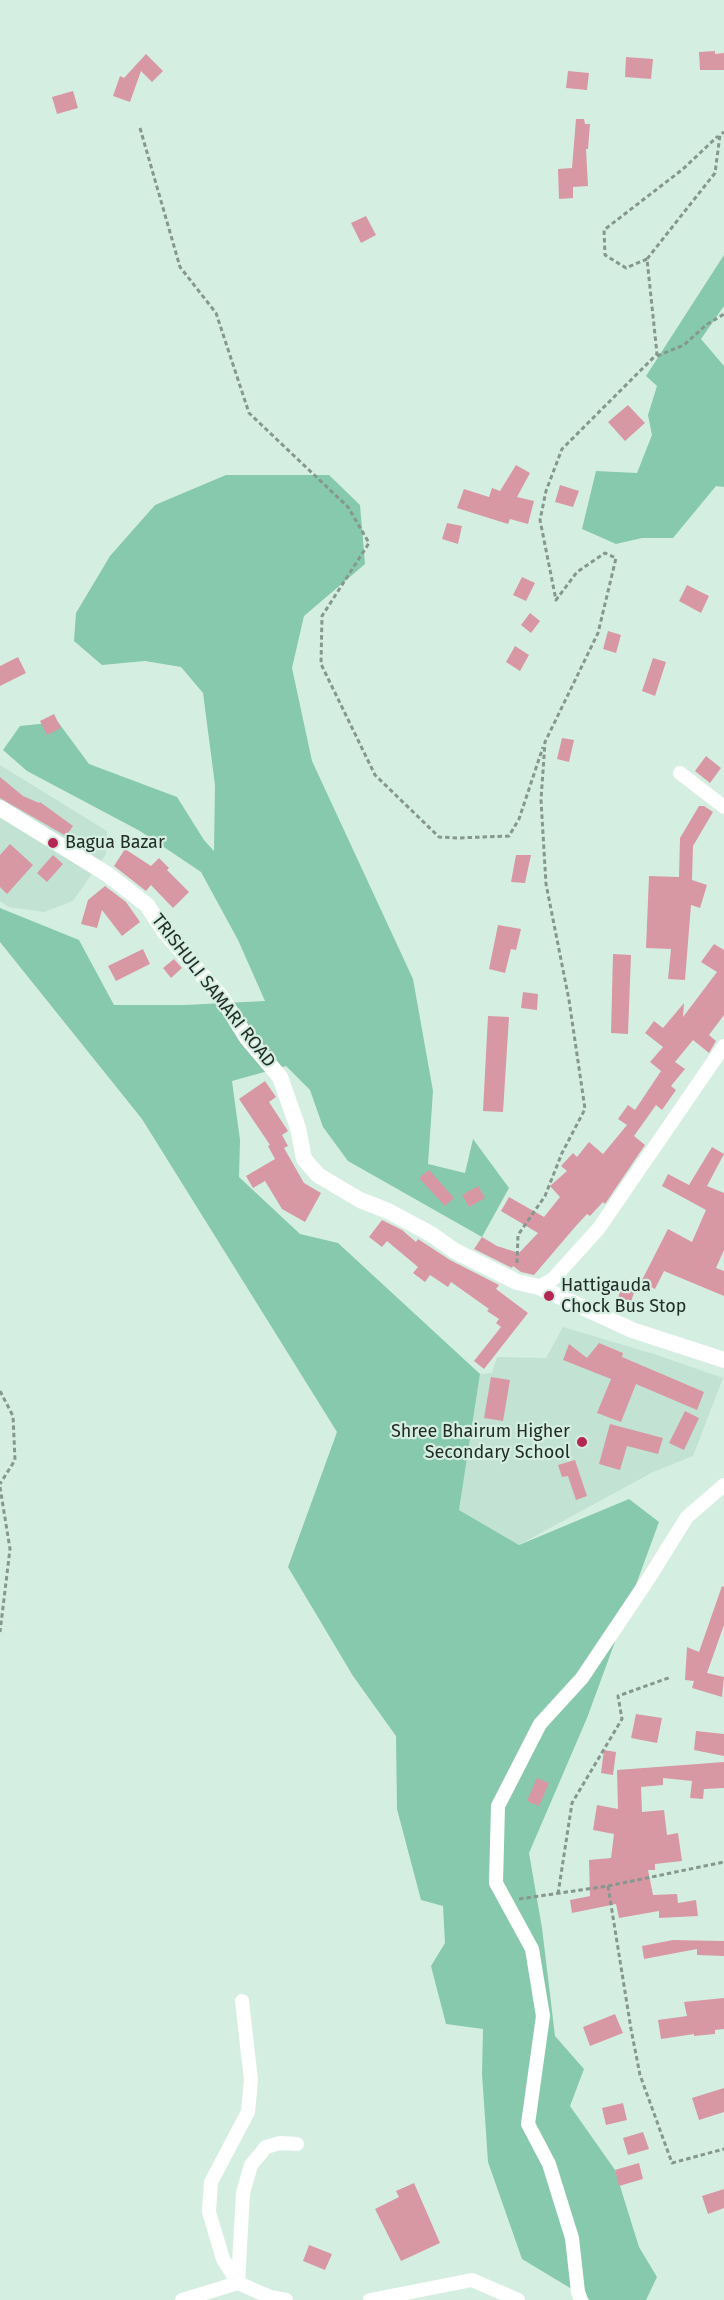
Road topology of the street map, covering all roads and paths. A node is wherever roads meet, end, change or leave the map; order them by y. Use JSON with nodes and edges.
{"nodes":[{"id":1,"x":140,"y":128,"type":"dead end"},
{"id":2,"x":722,"y":134,"type":"edge"},
{"id":3,"x":647,"y":259,"type":"junction"},
{"id":4,"x":724,"y":314,"type":"edge"},
{"id":5,"x":655,"y":357,"type":"junction"},
{"id":6,"x":545,"y":742,"type":"junction"},
{"id":7,"x":680,"y":773,"type":"dead end"},
{"id":8,"x":724,"y":807,"type":"edge"},
{"id":9,"x":0,"y":808,"type":"edge"},
{"id":10,"x":724,"y":1046,"type":"edge"},
{"id":11,"x":517,"y":1282,"type":"junction"},
{"id":12,"x":539,"y":1287,"type":"junction"},
{"id":13,"x":724,"y":1360,"type":"edge"},
{"id":14,"x":0,"y":1391,"type":"edge"},
{"id":15,"x":724,"y":1485,"type":"edge"},
{"id":16,"x":0,"y":1486,"type":"edge"},
{"id":17,"x":0,"y":1632,"type":"edge"},
{"id":18,"x":671,"y":1677,"type":"dead end"},
{"id":19,"x":724,"y":1862,"type":"edge"},
{"id":20,"x":608,"y":1886,"type":"junction"},
{"id":21,"x":558,"y":1894,"type":"junction"},
{"id":22,"x":506,"y":1900,"type":"junction"},
{"id":23,"x":242,"y":2001,"type":"dead end"},
{"id":24,"x":297,"y":2144,"type":"dead end"},
{"id":25,"x":724,"y":2149,"type":"edge"},
{"id":26,"x":238,"y":2283,"type":"junction"},
{"id":27,"x":182,"y":2300,"type":"edge"},
{"id":28,"x":286,"y":2300,"type":"edge"},
{"id":29,"x":370,"y":2300,"type":"edge"},
{"id":30,"x":518,"y":2300,"type":"edge"},
{"id":31,"x":582,"y":2300,"type":"edge"}],
"edges":[{"from":1,"to":6,"type":"path"},
{"from":2,"to":3,"type":"path"},
{"from":2,"to":3,"type":"path"},
{"from":3,"to":5,"type":"path"},
{"from":4,"to":5,"type":"path"},
{"from":5,"to":6,"type":"path"},
{"from":6,"to":11,"type":"path"},
{"from":7,"to":8,"type":"street"},
{"from":9,"to":11,"type":"street","name":"TRISHULI SAMARI ROAD"},
{"from":10,"to":12,"type":"street"},
{"from":11,"to":12,"type":"street","name":"TRISHULI SAMARI ROAD"},
{"from":12,"to":13,"type":"street","name":"TRISHULI SAMARI ROAD"},
{"from":14,"to":16,"type":"path"},
{"from":15,"to":22,"type":"street"},
{"from":16,"to":17,"type":"path"},
{"from":18,"to":21,"type":"path"},
{"from":19,"to":20,"type":"path"},
{"from":20,"to":21,"type":"path"},
{"from":20,"to":25,"type":"path"},
{"from":21,"to":22,"type":"path"},
{"from":22,"to":31,"type":"street"},
{"from":23,"to":26,"type":"street"},
{"from":24,"to":26,"type":"street"},
{"from":26,"to":27,"type":"street"},
{"from":26,"to":28,"type":"street"},
{"from":29,"to":30,"type":"street"}]}
